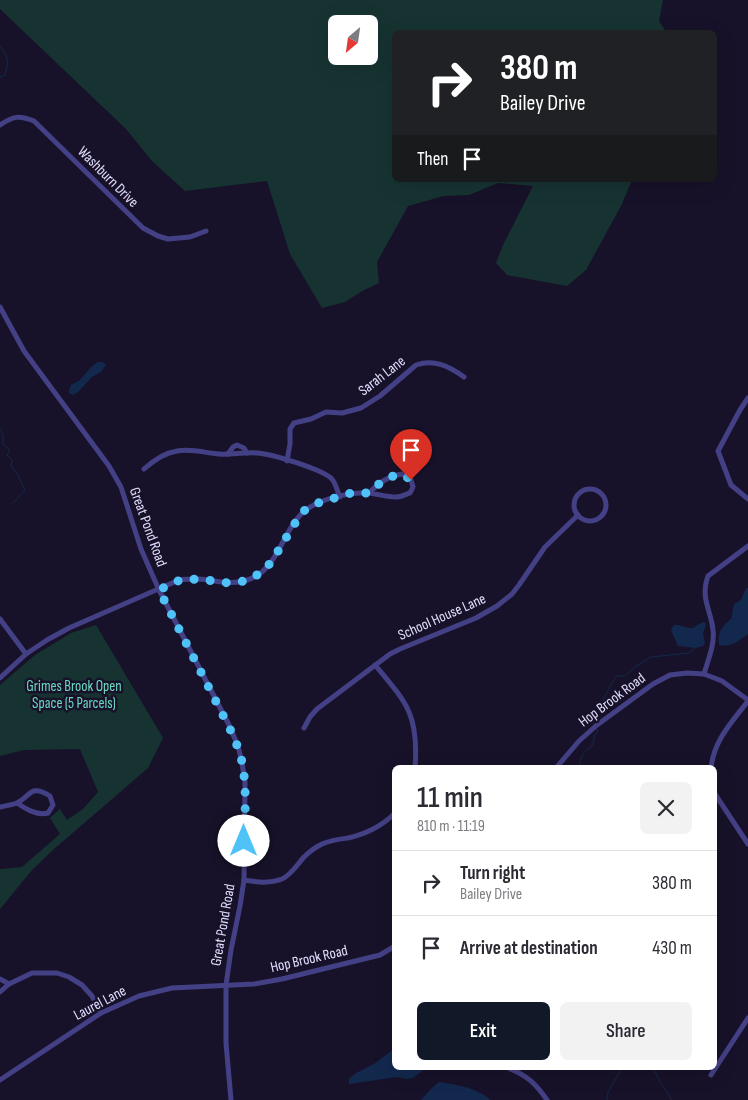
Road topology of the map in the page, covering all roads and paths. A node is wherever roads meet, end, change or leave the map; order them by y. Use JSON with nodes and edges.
{"nodes":[{"id":1,"x":0,"y":125,"type":"edge"},
{"id":2,"x":206,"y":231,"type":"dead end"},
{"id":3,"x":0,"y":307,"type":"edge"},
{"id":4,"x":464,"y":377,"type":"dead end"},
{"id":5,"x":748,"y":398,"type":"edge"},
{"id":6,"x":247,"y":453,"type":"junction"},
{"id":7,"x":228,"y":454,"type":"junction"},
{"id":8,"x":287,"y":461,"type":"junction"},
{"id":9,"x":144,"y":469,"type":"dead end"},
{"id":10,"x":369,"y":493,"type":"junction"},
{"id":11,"x":340,"y":497,"type":"junction"},
{"id":12,"x":748,"y":499,"type":"edge"},
{"id":13,"x":578,"y":515,"type":"junction"},
{"id":14,"x":748,"y":546,"type":"edge"},
{"id":15,"x":159,"y":590,"type":"junction"},
{"id":16,"x":0,"y":619,"type":"edge"},
{"id":17,"x":26,"y":654,"type":"junction"},
{"id":18,"x":375,"y":665,"type":"junction"},
{"id":19,"x":704,"y":674,"type":"junction"},
{"id":20,"x":0,"y":678,"type":"edge"},
{"id":21,"x":748,"y":701,"type":"edge"},
{"id":22,"x":304,"y":728,"type":"dead end"},
{"id":23,"x":414,"y":765,"type":"edge"},
{"id":24,"x":559,"y":765,"type":"edge"},
{"id":25,"x":712,"y":765,"type":"edge"},
{"id":26,"x":717,"y":797,"type":"edge"},
{"id":27,"x":17,"y":803,"type":"junction"},
{"id":28,"x":0,"y":807,"type":"edge"},
{"id":29,"x":392,"y":816,"type":"edge"},
{"id":30,"x":748,"y":844,"type":"edge"},
{"id":31,"x":244,"y":880,"type":"junction"},
{"id":32,"x":392,"y":948,"type":"edge"},
{"id":33,"x":0,"y":979,"type":"edge"},
{"id":34,"x":9,"y":984,"type":"junction"},
{"id":35,"x":226,"y":985,"type":"junction"},
{"id":36,"x":0,"y":992,"type":"edge"},
{"id":37,"x":101,"y":1013,"type":"junction"},
{"id":38,"x":748,"y":1018,"type":"edge"},
{"id":39,"x":717,"y":1066,"type":"edge"},
{"id":40,"x":514,"y":1070,"type":"edge"},
{"id":41,"x":714,"y":1070,"type":"edge"},
{"id":42,"x":711,"y":1075,"type":"dead end"},
{"id":43,"x":0,"y":1080,"type":"edge"},
{"id":44,"x":232,"y":1100,"type":"edge"},
{"id":45,"x":547,"y":1100,"type":"edge"}],
"edges":[{"from":1,"to":2,"type":"street","name":"Washburn Drive"},
{"from":3,"to":15,"type":"street","name":"Great Pond Road"},
{"from":4,"to":8,"type":"street","name":"Sarah Lane"},
{"from":5,"to":12,"type":"street"},
{"from":6,"to":7,"type":"street"},
{"from":6,"to":7,"type":"street"},
{"from":6,"to":8,"type":"street"},
{"from":7,"to":9,"type":"street"},
{"from":8,"to":11,"type":"street"},
{"from":10,"to":10,"type":"street"},
{"from":10,"to":11,"type":"street"},
{"from":11,"to":15,"type":"street"},
{"from":13,"to":13,"type":"street"},
{"from":13,"to":18,"type":"street","name":"School House Lane"},
{"from":14,"to":19,"type":"street"},
{"from":15,"to":17,"type":"street"},
{"from":15,"to":31,"type":"street","name":"Great Pond Road"},
{"from":16,"to":17,"type":"street"},
{"from":17,"to":20,"type":"street"},
{"from":18,"to":22,"type":"street","name":"School House Lane"},
{"from":18,"to":23,"type":"street"},
{"from":19,"to":21,"type":"street","name":"Hop Brook Road"},
{"from":19,"to":24,"type":"street","name":"Hop Brook Road"},
{"from":21,"to":25,"type":"street"},
{"from":26,"to":30,"type":"street"},
{"from":27,"to":27,"type":"street"},
{"from":27,"to":28,"type":"street"},
{"from":29,"to":31,"type":"street"},
{"from":31,"to":35,"type":"street","name":"Great Pond Road"},
{"from":32,"to":35,"type":"street","name":"Hop Brook Road"},
{"from":33,"to":34,"type":"street"},
{"from":34,"to":36,"type":"street"},
{"from":34,"to":37,"type":"street"},
{"from":35,"to":37,"type":"street","name":"Laurel Lane"},
{"from":35,"to":44,"type":"street","name":"Great Pond Road"},
{"from":37,"to":43,"type":"street","name":"Laurel Lane"},
{"from":38,"to":39,"type":"street"},
{"from":40,"to":45,"type":"street"},
{"from":41,"to":42,"type":"street"}]}
